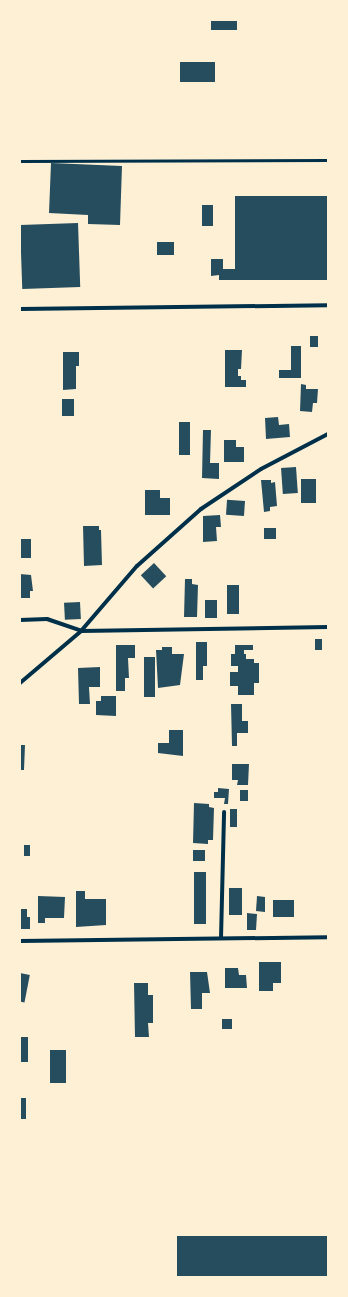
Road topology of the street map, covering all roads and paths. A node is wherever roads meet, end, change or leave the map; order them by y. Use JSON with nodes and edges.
{"nodes":[{"id":1,"x":328,"y":160,"type":"edge"},
{"id":2,"x":20,"y":161,"type":"edge"},
{"id":3,"x":328,"y":306,"type":"edge"},
{"id":4,"x":20,"y":309,"type":"edge"},
{"id":5,"x":328,"y":434,"type":"edge"},
{"id":6,"x":20,"y":620,"type":"edge"},
{"id":7,"x":328,"y":627,"type":"edge"},
{"id":8,"x":81,"y":631,"type":"junction"},
{"id":9,"x":20,"y":683,"type":"edge"},
{"id":10,"x":224,"y":812,"type":"dead end"},
{"id":11,"x":328,"y":936,"type":"edge"},
{"id":12,"x":221,"y":938,"type":"junction"},
{"id":13,"x":20,"y":941,"type":"edge"}],
"edges":[{"from":1,"to":2,"type":"lane"},
{"from":3,"to":4,"type":"street"},
{"from":5,"to":8,"type":"street"},
{"from":6,"to":8,"type":"street"},
{"from":7,"to":8,"type":"street"},
{"from":8,"to":9,"type":"street"},
{"from":10,"to":12,"type":"street"},
{"from":11,"to":12,"type":"street"},
{"from":12,"to":13,"type":"street"}]}
